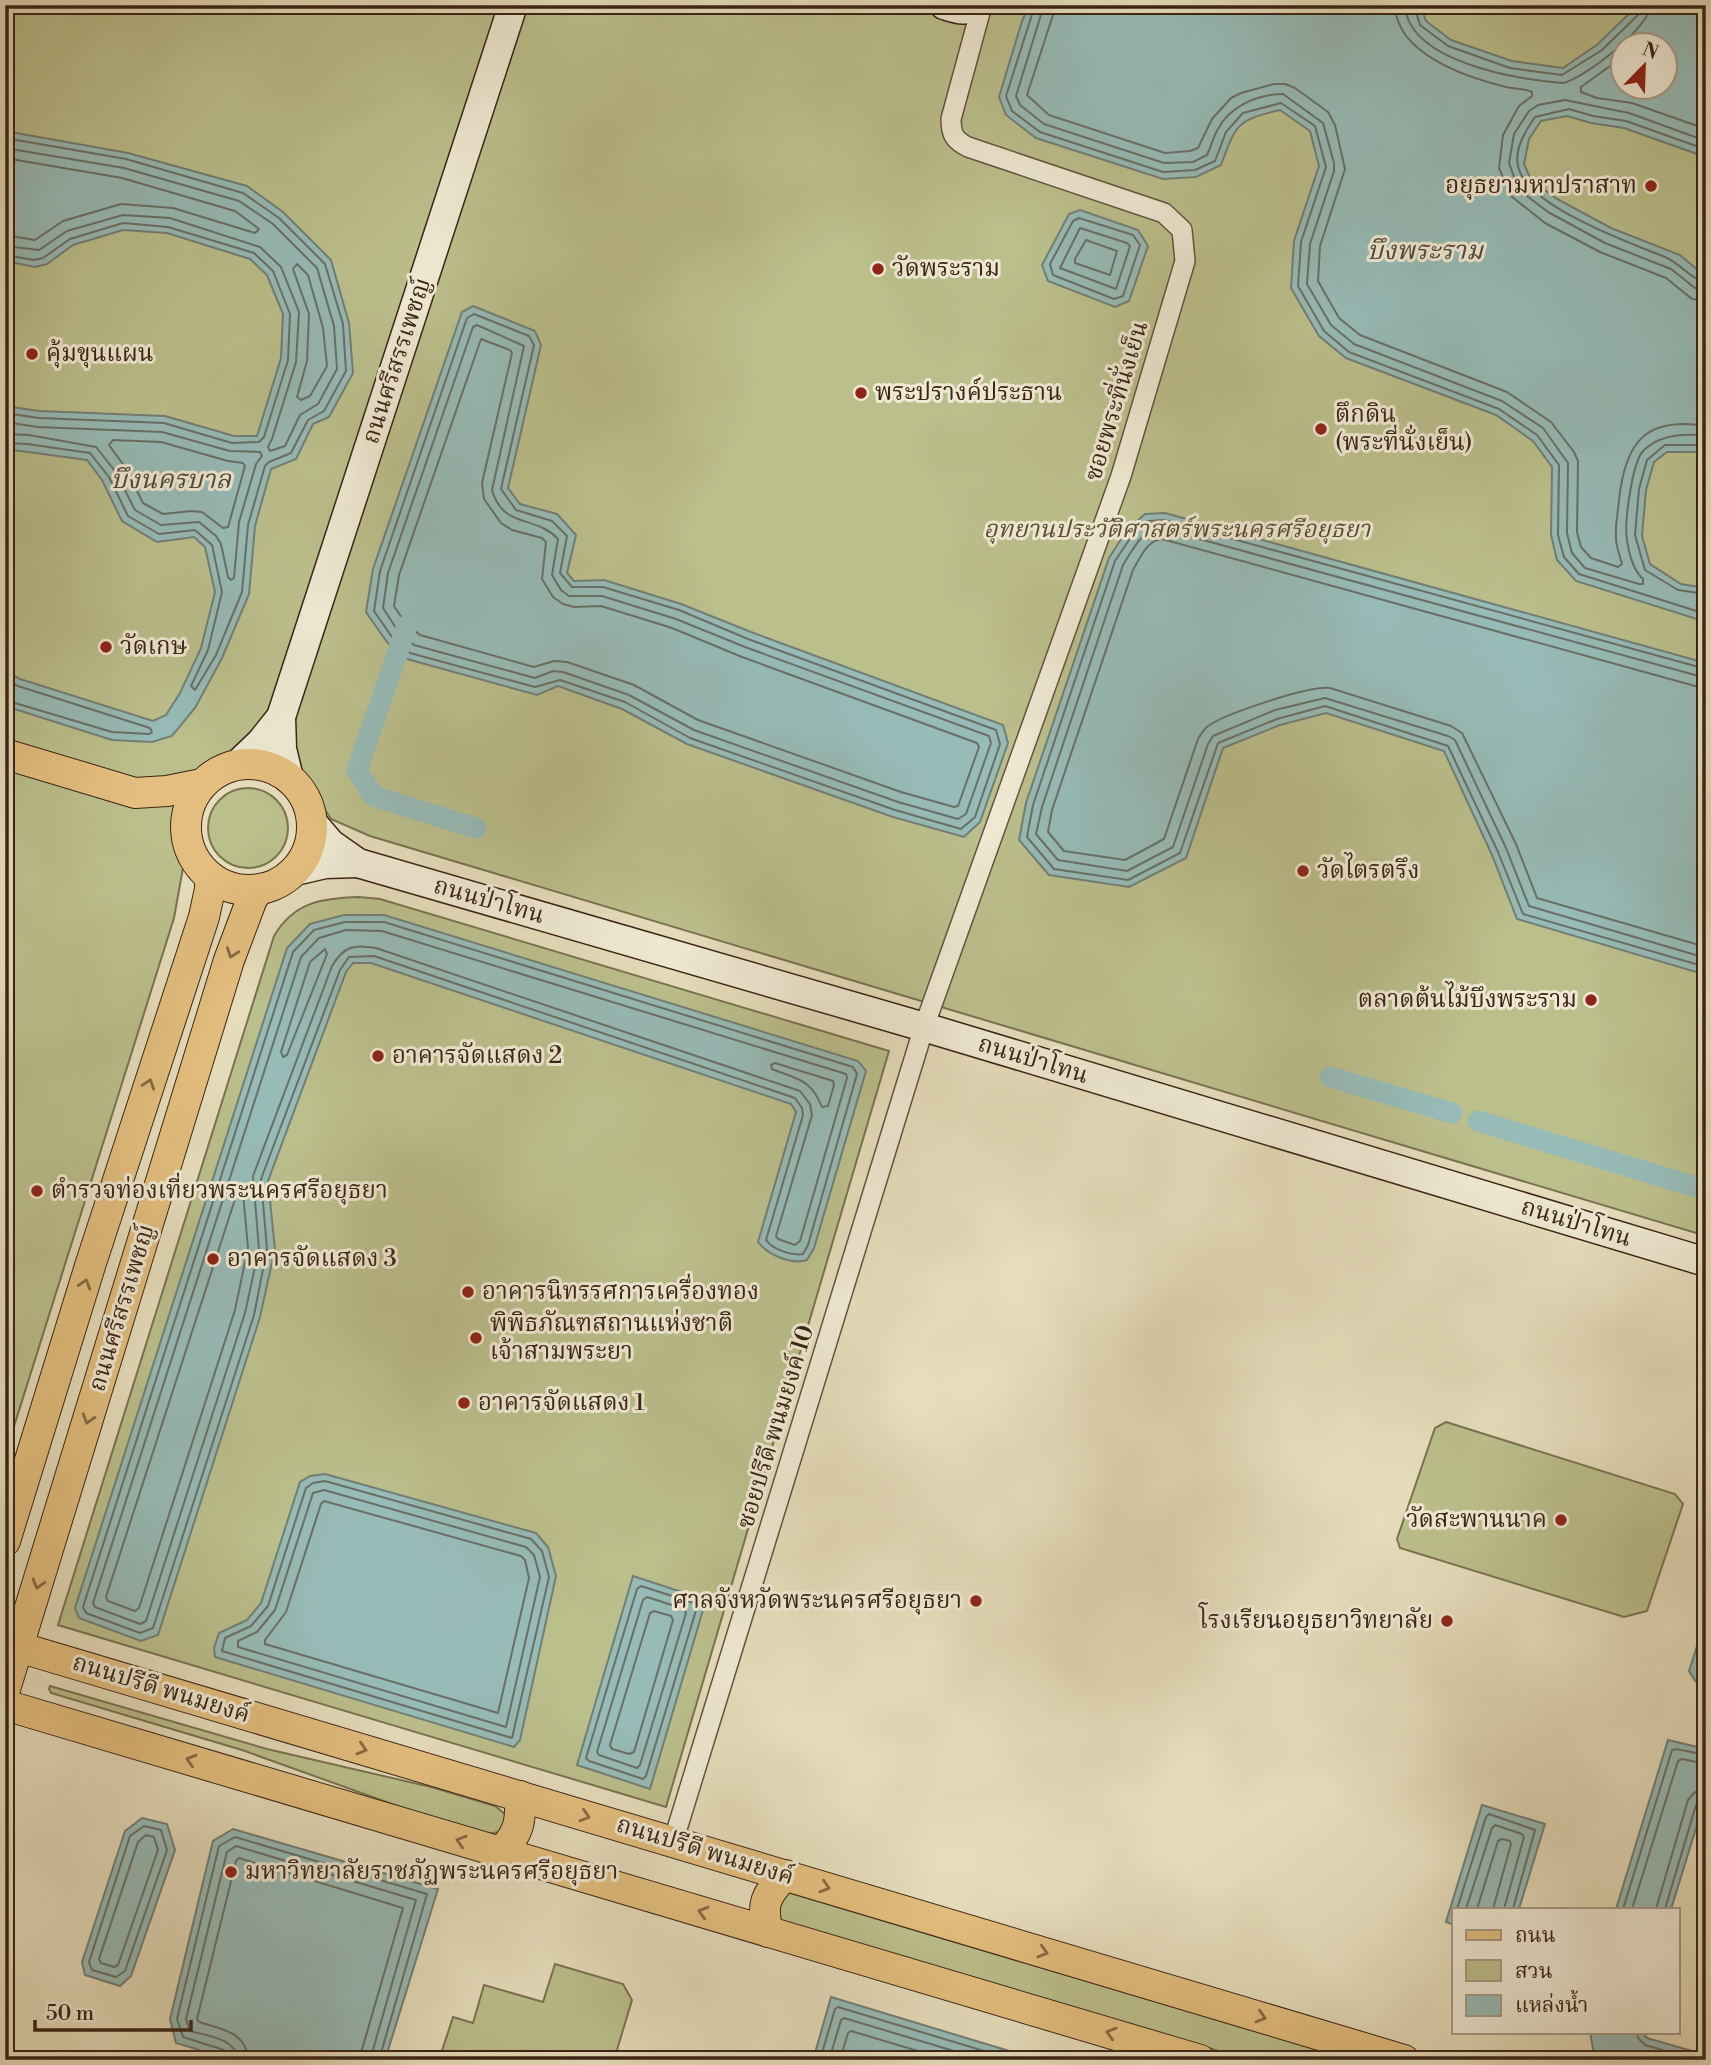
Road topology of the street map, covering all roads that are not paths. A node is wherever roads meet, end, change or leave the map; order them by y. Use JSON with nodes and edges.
{"nodes":[{"id":1,"x":513,"y":5,"type":"edge"},
{"id":2,"x":944,"y":5,"type":"edge"},
{"id":3,"x":980,"y":5,"type":"edge"},
{"id":4,"x":281,"y":717,"type":"junction"},
{"id":5,"x":5,"y":754,"type":"edge"},
{"id":6,"x":237,"y":764,"type":"junction"},
{"id":7,"x":289,"y":778,"type":"junction"},
{"id":8,"x":202,"y":784,"type":"junction"},
{"id":9,"x":135,"y":793,"type":"junction"},
{"id":10,"x":313,"y":823,"type":"junction"},
{"id":11,"x":186,"y":836,"type":"junction"},
{"id":12,"x":358,"y":863,"type":"junction"},
{"id":13,"x":295,"y":871,"type":"junction"},
{"id":14,"x":210,"y":877,"type":"junction"},
{"id":15,"x":258,"y":890,"type":"junction"},
{"id":16,"x":924,"y":1027,"type":"junction"},
{"id":17,"x":134,"y":1130,"type":"junction"},
{"id":18,"x":173,"y":1143,"type":"junction"},
{"id":19,"x":106,"y":1219,"type":"junction"},
{"id":20,"x":146,"y":1232,"type":"junction"},
{"id":21,"x":1706,"y":1262,"type":"edge"},
{"id":22,"x":5,"y":1541,"type":"edge"},
{"id":23,"x":12,"y":1645,"type":"edge"},
{"id":24,"x":5,"y":1689,"type":"edge"},
{"id":25,"x":5,"y":1705,"type":"edge"},
{"id":26,"x":520,"y":1796,"type":"junction"},
{"id":27,"x":673,"y":1842,"type":"junction"},
{"id":28,"x":502,"y":1853,"type":"junction"},
{"id":29,"x":785,"y":1875,"type":"junction"},
{"id":30,"x":768,"y":1932,"type":"junction"},
{"id":31,"x":1200,"y":2060,"type":"edge"},
{"id":32,"x":1404,"y":2060,"type":"edge"}],
"edges":[{"from":1,"to":4,"type":"street","name":"ถนนศรีสรรเพชญ์"},
{"from":2,"to":3,"type":"street"},
{"from":3,"to":16,"type":"street","name":"ซอยพระที่นั่งเย็น"},
{"from":4,"to":6,"type":"street","name":"ถนนศรีสรรเพชญ์"},
{"from":4,"to":7,"type":"street","name":"ถนนศรีสรรเพชญ์"},
{"from":5,"to":9,"type":"main road"},
{"from":6,"to":7,"type":"main road"},
{"from":6,"to":8,"type":"main road"},
{"from":7,"to":10,"type":"main road"},
{"from":8,"to":9,"type":"main road"},
{"from":8,"to":11,"type":"main road"},
{"from":9,"to":11,"type":"main road"},
{"from":10,"to":12,"type":"street","name":"ถนนป่าโทน"},
{"from":10,"to":13,"type":"main road"},
{"from":11,"to":14,"type":"main road"},
{"from":12,"to":13,"type":"street","name":"ถนนป่าโทน"},
{"from":12,"to":16,"type":"street","name":"ถนนป่าโทน"},
{"from":13,"to":15,"type":"main road"},
{"from":14,"to":15,"type":"main road"},
{"from":17,"to":14,"type":"main road","name":"ถนนศรีสรรเพชญ์","one_way":true},
{"from":15,"to":18,"type":"main road","name":"ถนนศรีสรรเพชญ์","one_way":true},
{"from":16,"to":21,"type":"street","name":"ถนนป่าโทน"},
{"from":16,"to":27,"type":"street","name":"ซอยปรีดี พนมยงค์ 10"},
{"from":17,"to":18,"type":"main road"},
{"from":17,"to":19,"type":"main road","name":"ถนนศรีสรรเพชญ์"},
{"from":18,"to":20,"type":"main road","name":"ถนนศรีสรรเพชญ์"},
{"from":19,"to":20,"type":"main road"},
{"from":22,"to":19,"type":"main road","name":"ถนนศรีสรรเพชญ์","one_way":true},
{"from":20,"to":23,"type":"main road","name":"ถนนศรีสรรเพชญ์","one_way":true},
{"from":23,"to":24,"type":"main road","name":"ถนนศรีสรรเพชญ์"},
{"from":23,"to":26,"type":"main road","name":"ถนนปรีดี พนมยงค์","one_way":true},
{"from":28,"to":25,"type":"main road","one_way":true},
{"from":26,"to":27,"type":"main road","name":"ถนนปรีดี พนมยงค์","one_way":true},
{"from":26,"to":28,"type":"main road"},
{"from":27,"to":29,"type":"main road","name":"ถนนปรีดี พนมยงค์"},
{"from":30,"to":28,"type":"main road","one_way":true},
{"from":29,"to":30,"type":"main road"},
{"from":29,"to":32,"type":"main road","name":"ถนนปรีดี พนมยงค์","one_way":true},
{"from":31,"to":30,"type":"main road","one_way":true}]}
